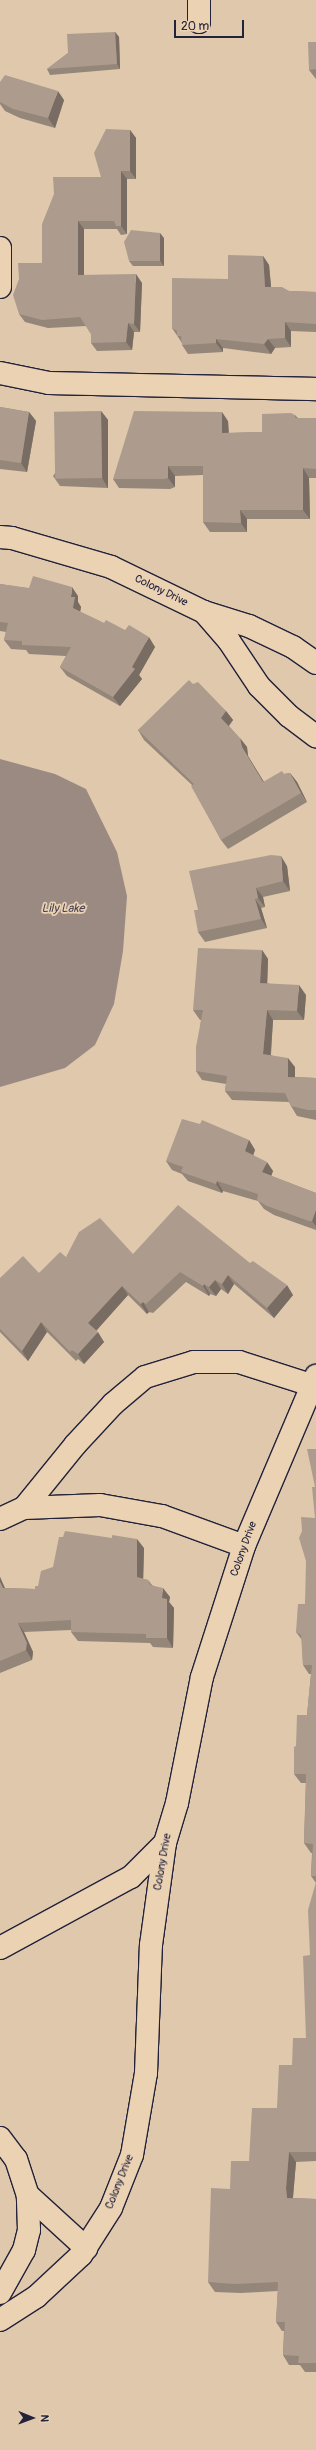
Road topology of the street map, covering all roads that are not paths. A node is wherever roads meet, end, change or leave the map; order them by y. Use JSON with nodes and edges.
{"nodes":[{"id":1,"x":199,"y":0,"type":"edge"},
{"id":2,"x":199,"y":22,"type":"dead end"},
{"id":3,"x":0,"y":248,"type":"edge"},
{"id":4,"x":0,"y":287,"type":"edge"},
{"id":5,"x":0,"y":373,"type":"edge"},
{"id":6,"x":316,"y":388,"type":"edge"},
{"id":7,"x":0,"y":537,"type":"edge"},
{"id":8,"x":204,"y":612,"type":"junction"},
{"id":9,"x":316,"y":663,"type":"edge"},
{"id":10,"x":316,"y":736,"type":"edge"},
{"id":11,"x":314,"y":1380,"type":"edge"},
{"id":12,"x":24,"y":1508,"type":"junction"},
{"id":13,"x":0,"y":1519,"type":"edge"},
{"id":14,"x":244,"y":1546,"type":"junction"},
{"id":15,"x":165,"y":1843,"type":"junction"},
{"id":16,"x":0,"y":1948,"type":"edge"},
{"id":17,"x":0,"y":2138,"type":"edge"},
{"id":18,"x":28,"y":2195,"type":"junction"},
{"id":19,"x":86,"y":2248,"type":"junction"},
{"id":20,"x":0,"y":2293,"type":"edge"},
{"id":21,"x":0,"y":2320,"type":"edge"}],
"edges":[{"from":1,"to":2,"type":"street"},
{"from":3,"to":4,"type":"street"},
{"from":5,"to":6,"type":"street"},
{"from":7,"to":8,"type":"street","name":"Colony Drive"},
{"from":8,"to":9,"type":"street","name":"Colony Drive"},
{"from":8,"to":10,"type":"street"},
{"from":11,"to":12,"type":"street"},
{"from":11,"to":14,"type":"street","name":"Colony Drive"},
{"from":12,"to":13,"type":"street"},
{"from":12,"to":14,"type":"street"},
{"from":14,"to":15,"type":"street","name":"Colony Drive"},
{"from":15,"to":16,"type":"street"},
{"from":15,"to":19,"type":"street","name":"Colony Drive"},
{"from":17,"to":18,"type":"street"},
{"from":18,"to":19,"type":"street"},
{"from":18,"to":20,"type":"street"},
{"from":19,"to":21,"type":"street","name":"Colony Drive"}]}
